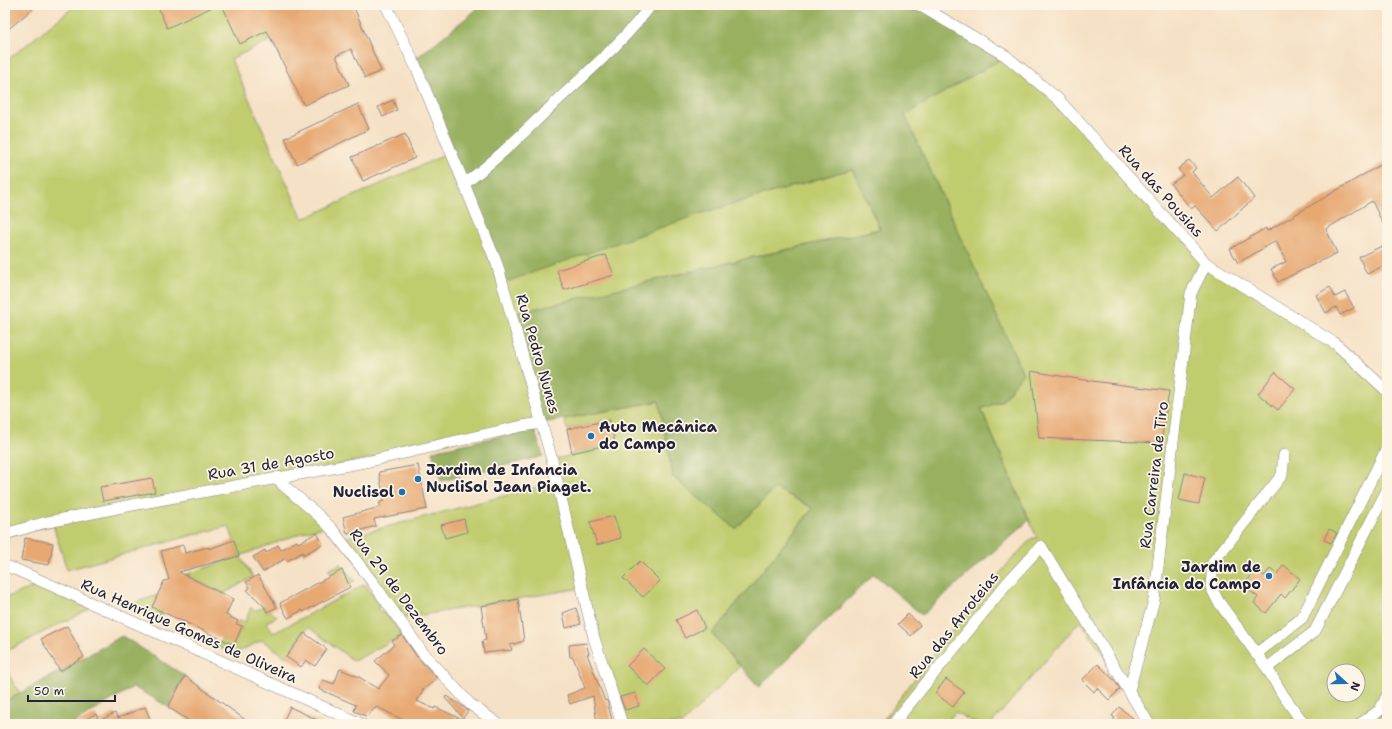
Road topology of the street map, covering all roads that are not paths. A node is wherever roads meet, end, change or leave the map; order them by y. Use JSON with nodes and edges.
{"nodes":[{"id":1,"x":386,"y":5,"type":"edge"},
{"id":2,"x":651,"y":5,"type":"edge"},
{"id":3,"x":919,"y":5,"type":"edge"},
{"id":4,"x":464,"y":184,"type":"junction"},
{"id":5,"x":1206,"y":263,"type":"junction"},
{"id":6,"x":1387,"y":391,"type":"edge"},
{"id":7,"x":542,"y":423,"type":"junction"},
{"id":8,"x":1387,"y":448,"type":"edge"},
{"id":9,"x":1284,"y":454,"type":"dead end"},
{"id":10,"x":278,"y":477,"type":"junction"},
{"id":11,"x":1387,"y":490,"type":"edge"},
{"id":12,"x":5,"y":534,"type":"edge"},
{"id":13,"x":5,"y":566,"type":"edge"},
{"id":14,"x":1256,"y":654,"type":"junction"},
{"id":15,"x":1267,"y":668,"type":"junction"},
{"id":16,"x":1129,"y":690,"type":"junction"},
{"id":17,"x":1387,"y":696,"type":"edge"},
{"id":18,"x":361,"y":724,"type":"edge"},
{"id":19,"x":498,"y":724,"type":"edge"},
{"id":20,"x":622,"y":724,"type":"edge"},
{"id":21,"x":893,"y":724,"type":"edge"},
{"id":22,"x":1149,"y":724,"type":"edge"},
{"id":23,"x":1304,"y":724,"type":"edge"},
{"id":24,"x":1360,"y":724,"type":"edge"}],
"edges":[{"from":1,"to":4,"type":"street","name":"Rua Pedro Nunes"},
{"from":2,"to":4,"type":"street"},
{"from":3,"to":5,"type":"street","name":"Rua das Pousias"},
{"from":4,"to":7,"type":"street","name":"Rua Pedro Nunes"},
{"from":5,"to":6,"type":"street","name":"Rua das Pousias"},
{"from":5,"to":16,"type":"street","name":"Rua Carreira de Tiro"},
{"from":7,"to":10,"type":"street","name":"Rua 31 de Agosto"},
{"from":7,"to":20,"type":"street","name":"Rua Pedro Nunes"},
{"from":8,"to":14,"type":"street"},
{"from":9,"to":14,"type":"street"},
{"from":10,"to":12,"type":"street","name":"Rua 31 de Agosto"},
{"from":10,"to":19,"type":"street","name":"Rua 29 de Dezembro"},
{"from":11,"to":15,"type":"street"},
{"from":13,"to":18,"type":"street","name":"Rua Henrique Gomes de Oliveira"},
{"from":14,"to":15,"type":"street"},
{"from":15,"to":23,"type":"street"},
{"from":16,"to":21,"type":"street","name":"Rua das Arroteias"},
{"from":16,"to":22,"type":"street"},
{"from":17,"to":24,"type":"street"}]}
